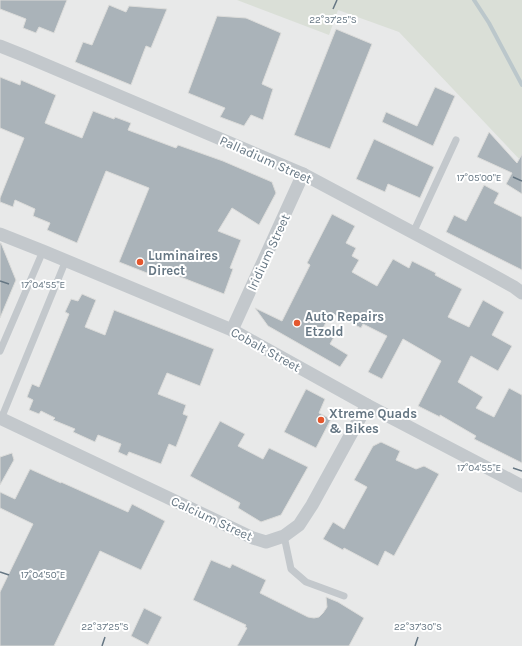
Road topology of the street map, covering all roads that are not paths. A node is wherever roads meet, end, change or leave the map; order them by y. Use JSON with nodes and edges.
{"nodes":[{"id":1,"x":0,"y":46,"type":"edge"},
{"id":2,"x":456,"y":140,"type":"dead end"},
{"id":3,"x":303,"y":174,"type":"junction"},
{"id":4,"x":412,"y":233,"type":"junction"},
{"id":5,"x":0,"y":234,"type":"edge"},
{"id":6,"x":43,"y":251,"type":"junction"},
{"id":7,"x":66,"y":260,"type":"junction"},
{"id":8,"x":522,"y":293,"type":"edge"},
{"id":9,"x":232,"y":330,"type":"junction"},
{"id":10,"x":0,"y":351,"type":"edge"},
{"id":11,"x":367,"y":405,"type":"junction"},
{"id":12,"x":0,"y":418,"type":"edge"},
{"id":13,"x":522,"y":486,"type":"edge"},
{"id":14,"x":284,"y":536,"type":"junction"},
{"id":15,"x":344,"y":596,"type":"dead end"}],
"edges":[{"from":1,"to":3,"type":"street","name":"Palladium Street"},
{"from":2,"to":4,"type":"lane"},
{"from":3,"to":4,"type":"street","name":"Palladium Street"},
{"from":3,"to":9,"type":"street","name":"Iridium Street"},
{"from":4,"to":8,"type":"street","name":"Palladium Street"},
{"from":5,"to":6,"type":"street","name":"Cobalt Street"},
{"from":6,"to":7,"type":"street","name":"Cobalt Street"},
{"from":6,"to":10,"type":"lane"},
{"from":7,"to":9,"type":"street","name":"Cobalt Street"},
{"from":7,"to":12,"type":"lane"},
{"from":9,"to":11,"type":"street","name":"Cobalt Street"},
{"from":11,"to":13,"type":"street","name":"Cobalt Street"},
{"from":11,"to":14,"type":"street","name":"Calcium Street"},
{"from":12,"to":14,"type":"street","name":"Calcium Street"},
{"from":14,"to":15,"type":"lane"}]}
